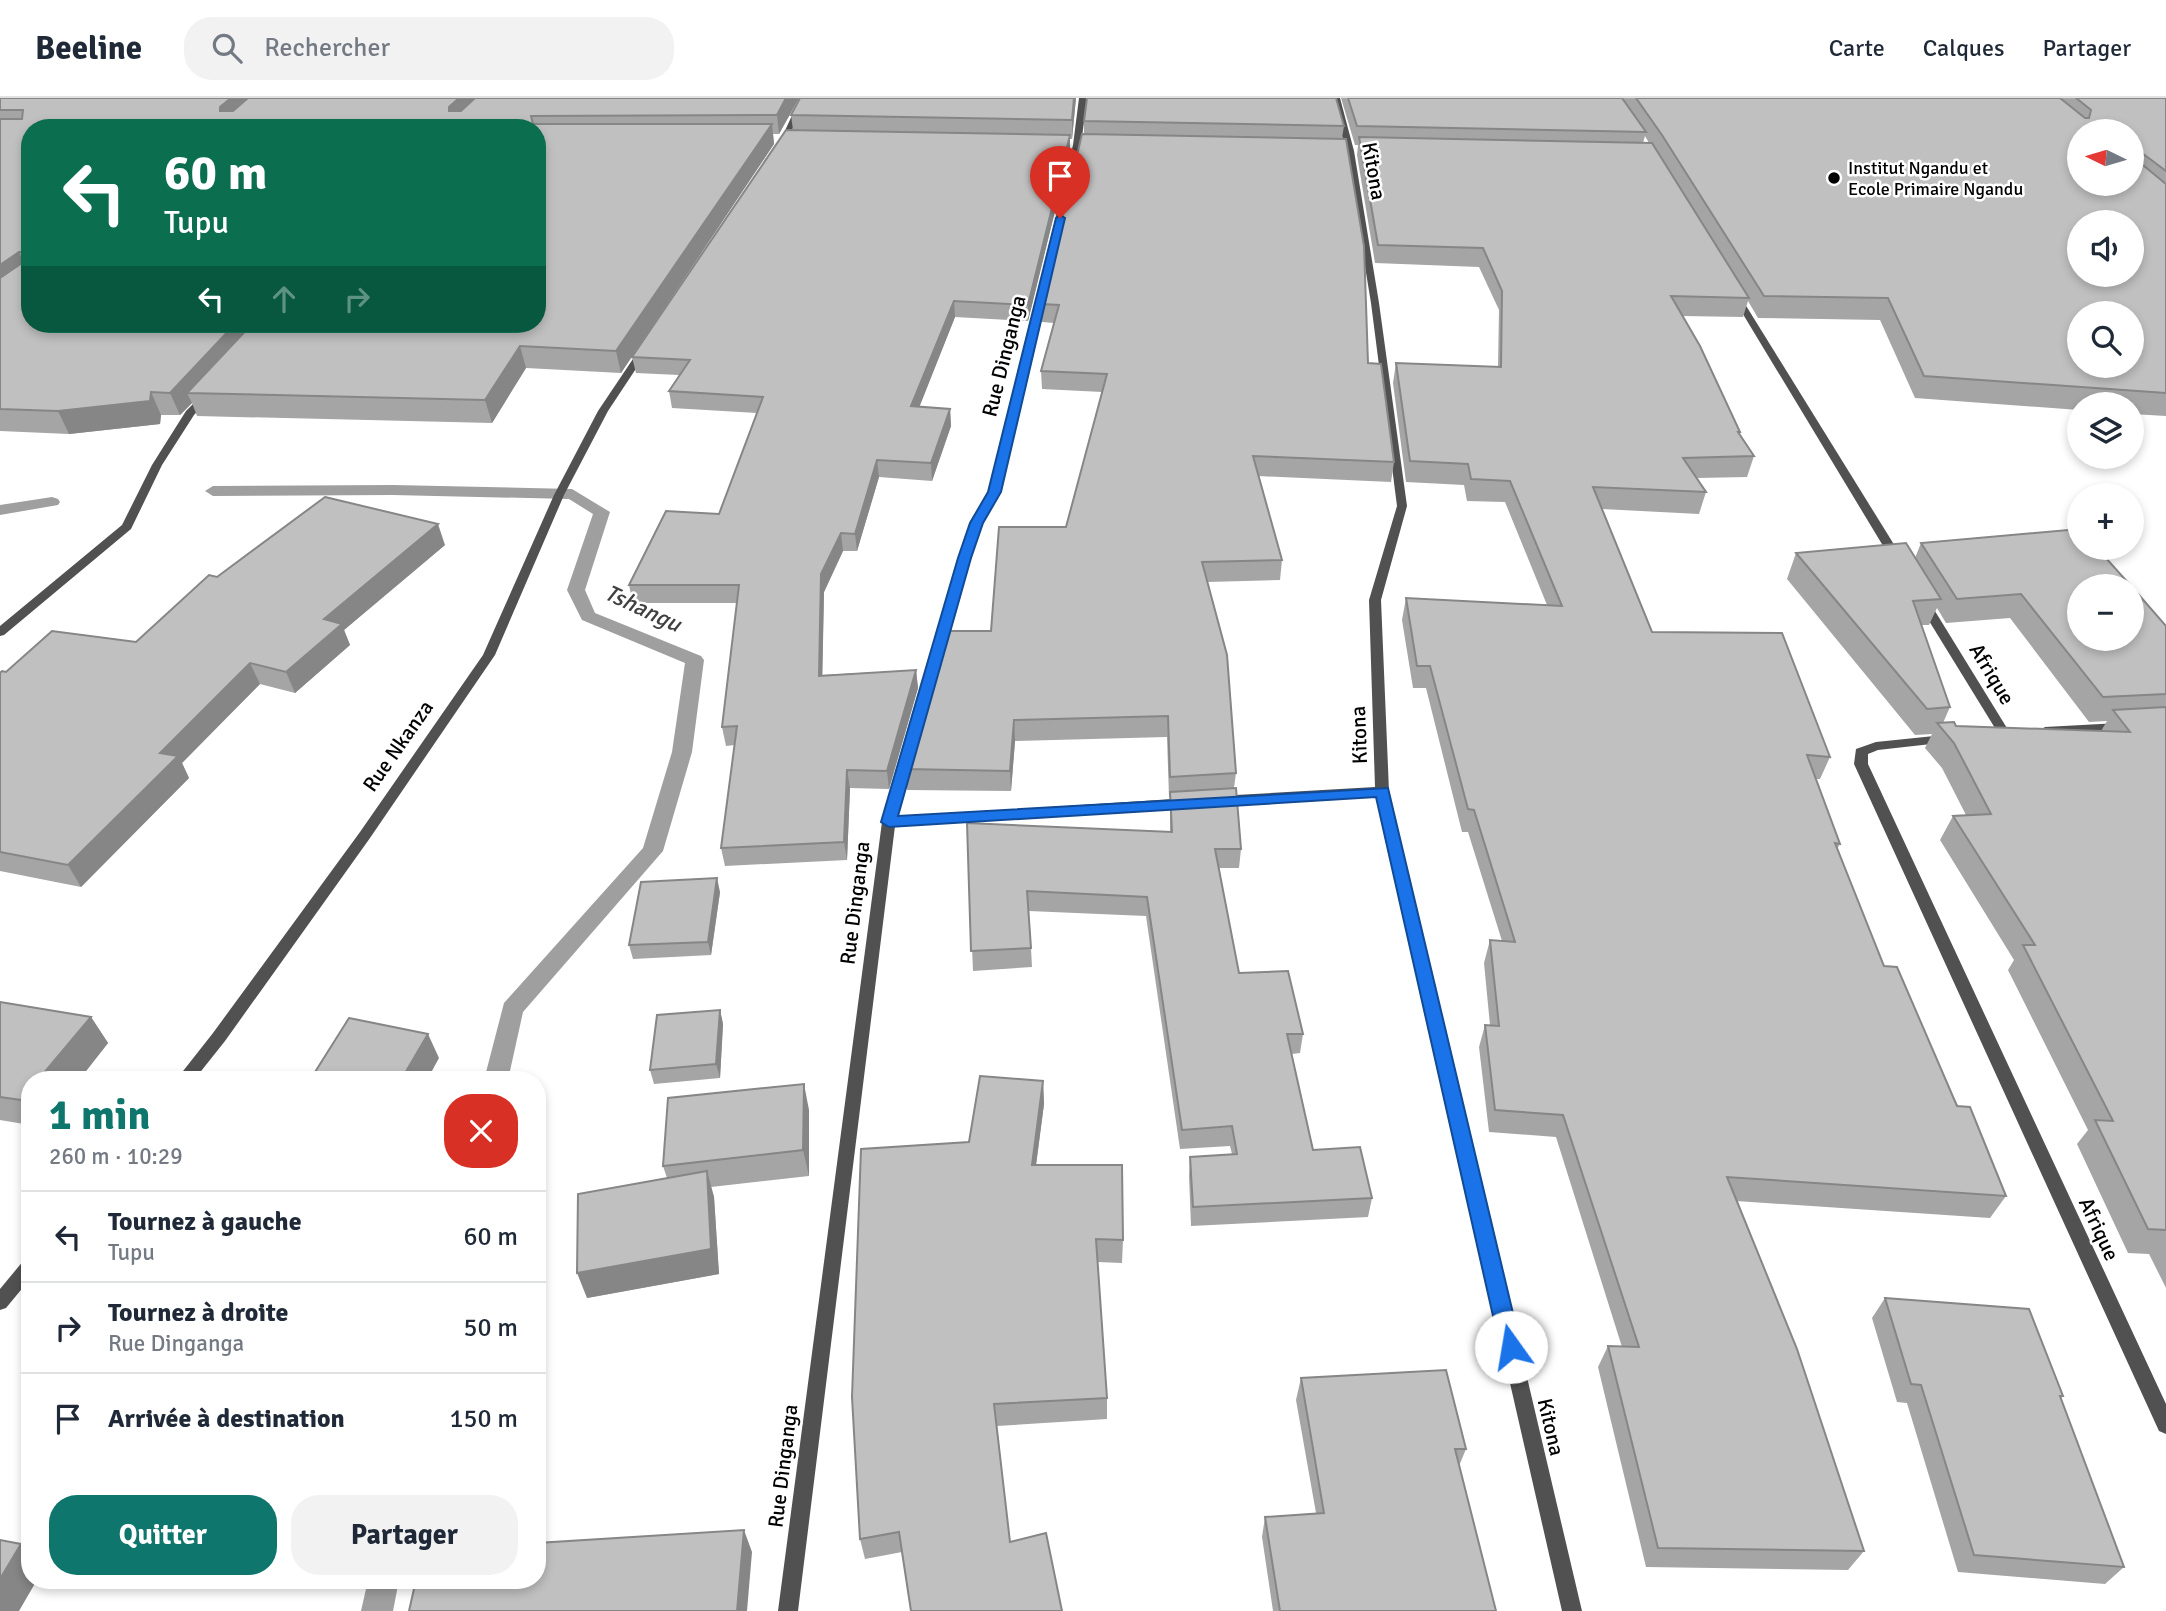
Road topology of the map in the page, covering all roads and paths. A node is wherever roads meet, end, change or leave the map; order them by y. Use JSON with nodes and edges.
{"nodes":[{"id":1,"x":804,"y":98,"type":"edge"},
{"id":2,"x":1083,"y":98,"type":"edge"},
{"id":3,"x":1336,"y":98,"type":"edge"},
{"id":4,"x":771,"y":139,"type":"edge"},
{"id":5,"x":784,"y":139,"type":"junction"},
{"id":6,"x":798,"y":140,"type":"edge"},
{"id":7,"x":1063,"y":145,"type":"edge"},
{"id":8,"x":1077,"y":145,"type":"junction"},
{"id":9,"x":1091,"y":146,"type":"edge"},
{"id":10,"x":777,"y":151,"type":"edge"},
{"id":11,"x":1730,"y":286,"type":"edge"},
{"id":12,"x":649,"y":343,"type":"edge"},
{"id":13,"x":215,"y":385,"type":"edge"},
{"id":14,"x":1903,"y":568,"type":"edge"},
{"id":15,"x":1917,"y":592,"type":"edge"},
{"id":16,"x":0,"y":632,"type":"edge"},
{"id":17,"x":2139,"y":726,"type":"edge"},
{"id":18,"x":1952,"y":738,"type":"edge"},
{"id":19,"x":1382,"y":791,"type":"junction"},
{"id":20,"x":889,"y":822,"type":"junction"},
{"id":21,"x":191,"y":1071,"type":"edge"},
{"id":22,"x":21,"y":1277,"type":"edge"},
{"id":23,"x":0,"y":1302,"type":"edge"},
{"id":24,"x":2166,"y":1425,"type":"edge"},
{"id":25,"x":788,"y":1611,"type":"edge"},
{"id":26,"x":1572,"y":1611,"type":"edge"}],
"edges":[{"from":1,"to":5,"type":"street"},
{"from":2,"to":8,"type":"street","name":"Rue Dinganga"},
{"from":3,"to":19,"type":"street","name":"Kitona"},
{"from":4,"to":5,"type":"street"},
{"from":5,"to":6,"type":"street"},
{"from":5,"to":10,"type":"street"},
{"from":7,"to":8,"type":"street"},
{"from":8,"to":9,"type":"street"},
{"from":8,"to":20,"type":"street","name":"Rue Dinganga"},
{"from":11,"to":14,"type":"street"},
{"from":12,"to":21,"type":"street","name":"Rue Nkanza"},
{"from":13,"to":16,"type":"street"},
{"from":15,"to":17,"type":"street","name":"Afrique"},
{"from":18,"to":24,"type":"street","name":"Afrique"},
{"from":19,"to":20,"type":"street"},
{"from":19,"to":26,"type":"street","name":"Kitona"},
{"from":20,"to":25,"type":"street","name":"Rue Dinganga"},
{"from":22,"to":23,"type":"street"}]}
